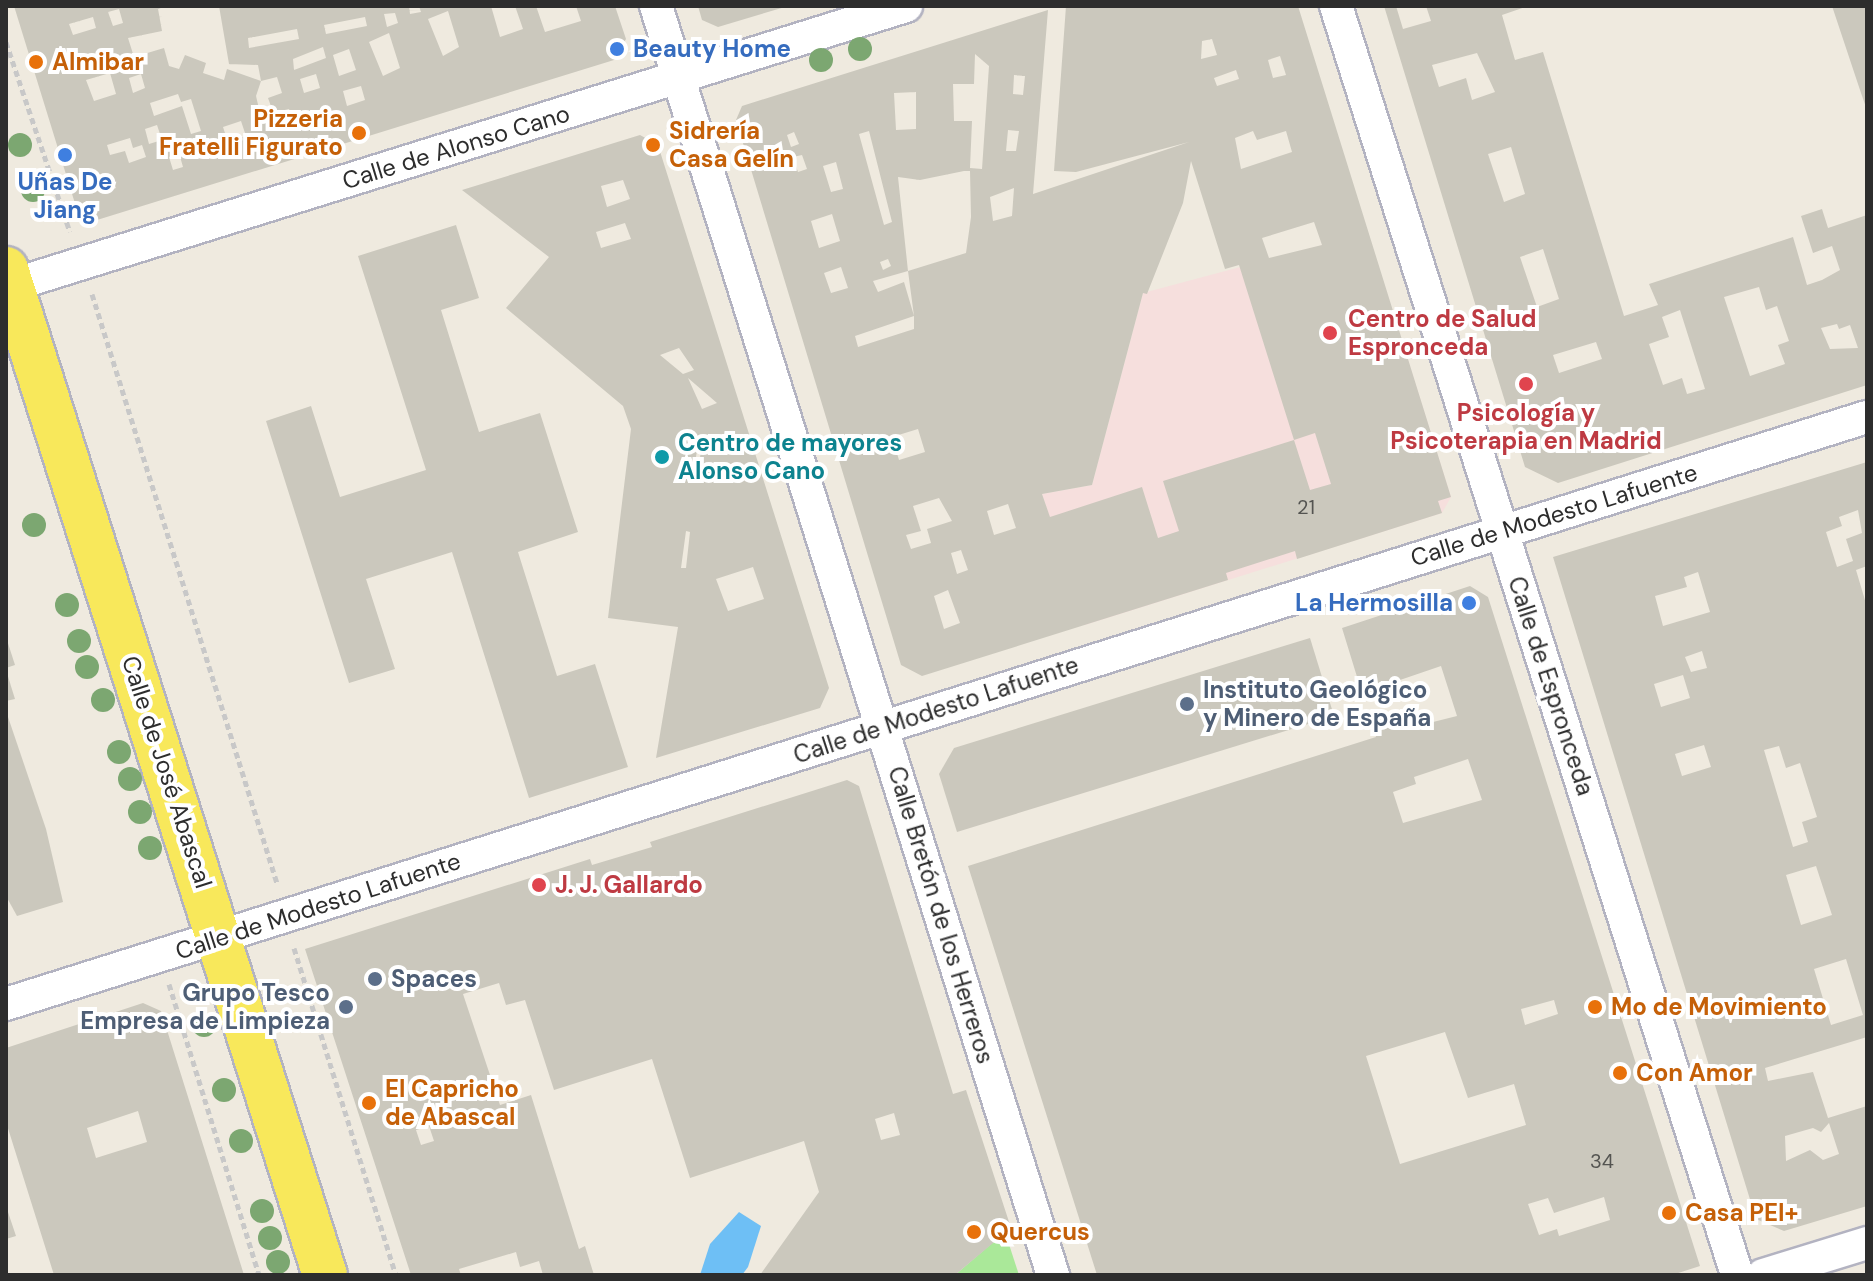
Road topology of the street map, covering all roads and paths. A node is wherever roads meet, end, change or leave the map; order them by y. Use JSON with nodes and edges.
{"nodes":[{"id":1,"x":656,"y":6,"type":"edge"},
{"id":2,"x":906,"y":6,"type":"edge"},
{"id":3,"x":1336,"y":6,"type":"edge"},
{"id":4,"x":6,"y":42,"type":"edge"},
{"id":5,"x":678,"y":79,"type":"junction"},
{"id":6,"x":72,"y":237,"type":"dead end"},
{"id":7,"x":88,"y":279,"type":"dead end"},
{"id":8,"x":8,"y":280,"type":"edge"},
{"id":9,"x":1867,"y":417,"type":"edge"},
{"id":10,"x":1502,"y":531,"type":"junction"},
{"id":11,"x":882,"y":728,"type":"junction"},
{"id":12,"x":279,"y":888,"type":"dead end"},
{"id":13,"x":220,"y":937,"type":"junction"},
{"id":14,"x":292,"y":943,"type":"dead end"},
{"id":15,"x":166,"y":976,"type":"dead end"},
{"id":16,"x":6,"y":1004,"type":"edge"},
{"id":17,"x":1867,"y":1243,"type":"edge"},
{"id":18,"x":259,"y":1275,"type":"edge"},
{"id":19,"x":325,"y":1275,"type":"edge"},
{"id":20,"x":396,"y":1275,"type":"edge"},
{"id":21,"x":1053,"y":1275,"type":"edge"},
{"id":22,"x":1737,"y":1275,"type":"edge"},
{"id":23,"x":1763,"y":1275,"type":"edge"}],
"edges":[{"from":1,"to":5,"type":"street","name":"Calle Bretón de los Herreros"},
{"from":2,"to":5,"type":"street","name":"Calle de Alonso Cano"},
{"from":3,"to":10,"type":"street","name":"Calle de Espronceda"},
{"from":4,"to":6,"type":"path"},
{"from":5,"to":8,"type":"street","name":"Calle de Alonso Cano"},
{"from":5,"to":11,"type":"street","name":"Calle Bretón de los Herreros"},
{"from":7,"to":12,"type":"path"},
{"from":8,"to":13,"type":"main road","name":"Calle de José Abascal"},
{"from":9,"to":10,"type":"street","name":"Calle de Modesto Lafuente"},
{"from":10,"to":11,"type":"street","name":"Calle de Modesto Lafuente"},
{"from":10,"to":22,"type":"street","name":"Calle de Espronceda"},
{"from":11,"to":13,"type":"street","name":"Calle de Modesto Lafuente"},
{"from":11,"to":21,"type":"street","name":"Calle Bretón de los Herreros"},
{"from":13,"to":16,"type":"street","name":"Calle de Modesto Lafuente"},
{"from":13,"to":19,"type":"main road","name":"Calle de José Abascal"},
{"from":14,"to":20,"type":"path"},
{"from":15,"to":18,"type":"path"},
{"from":17,"to":23,"type":"street"}]}
